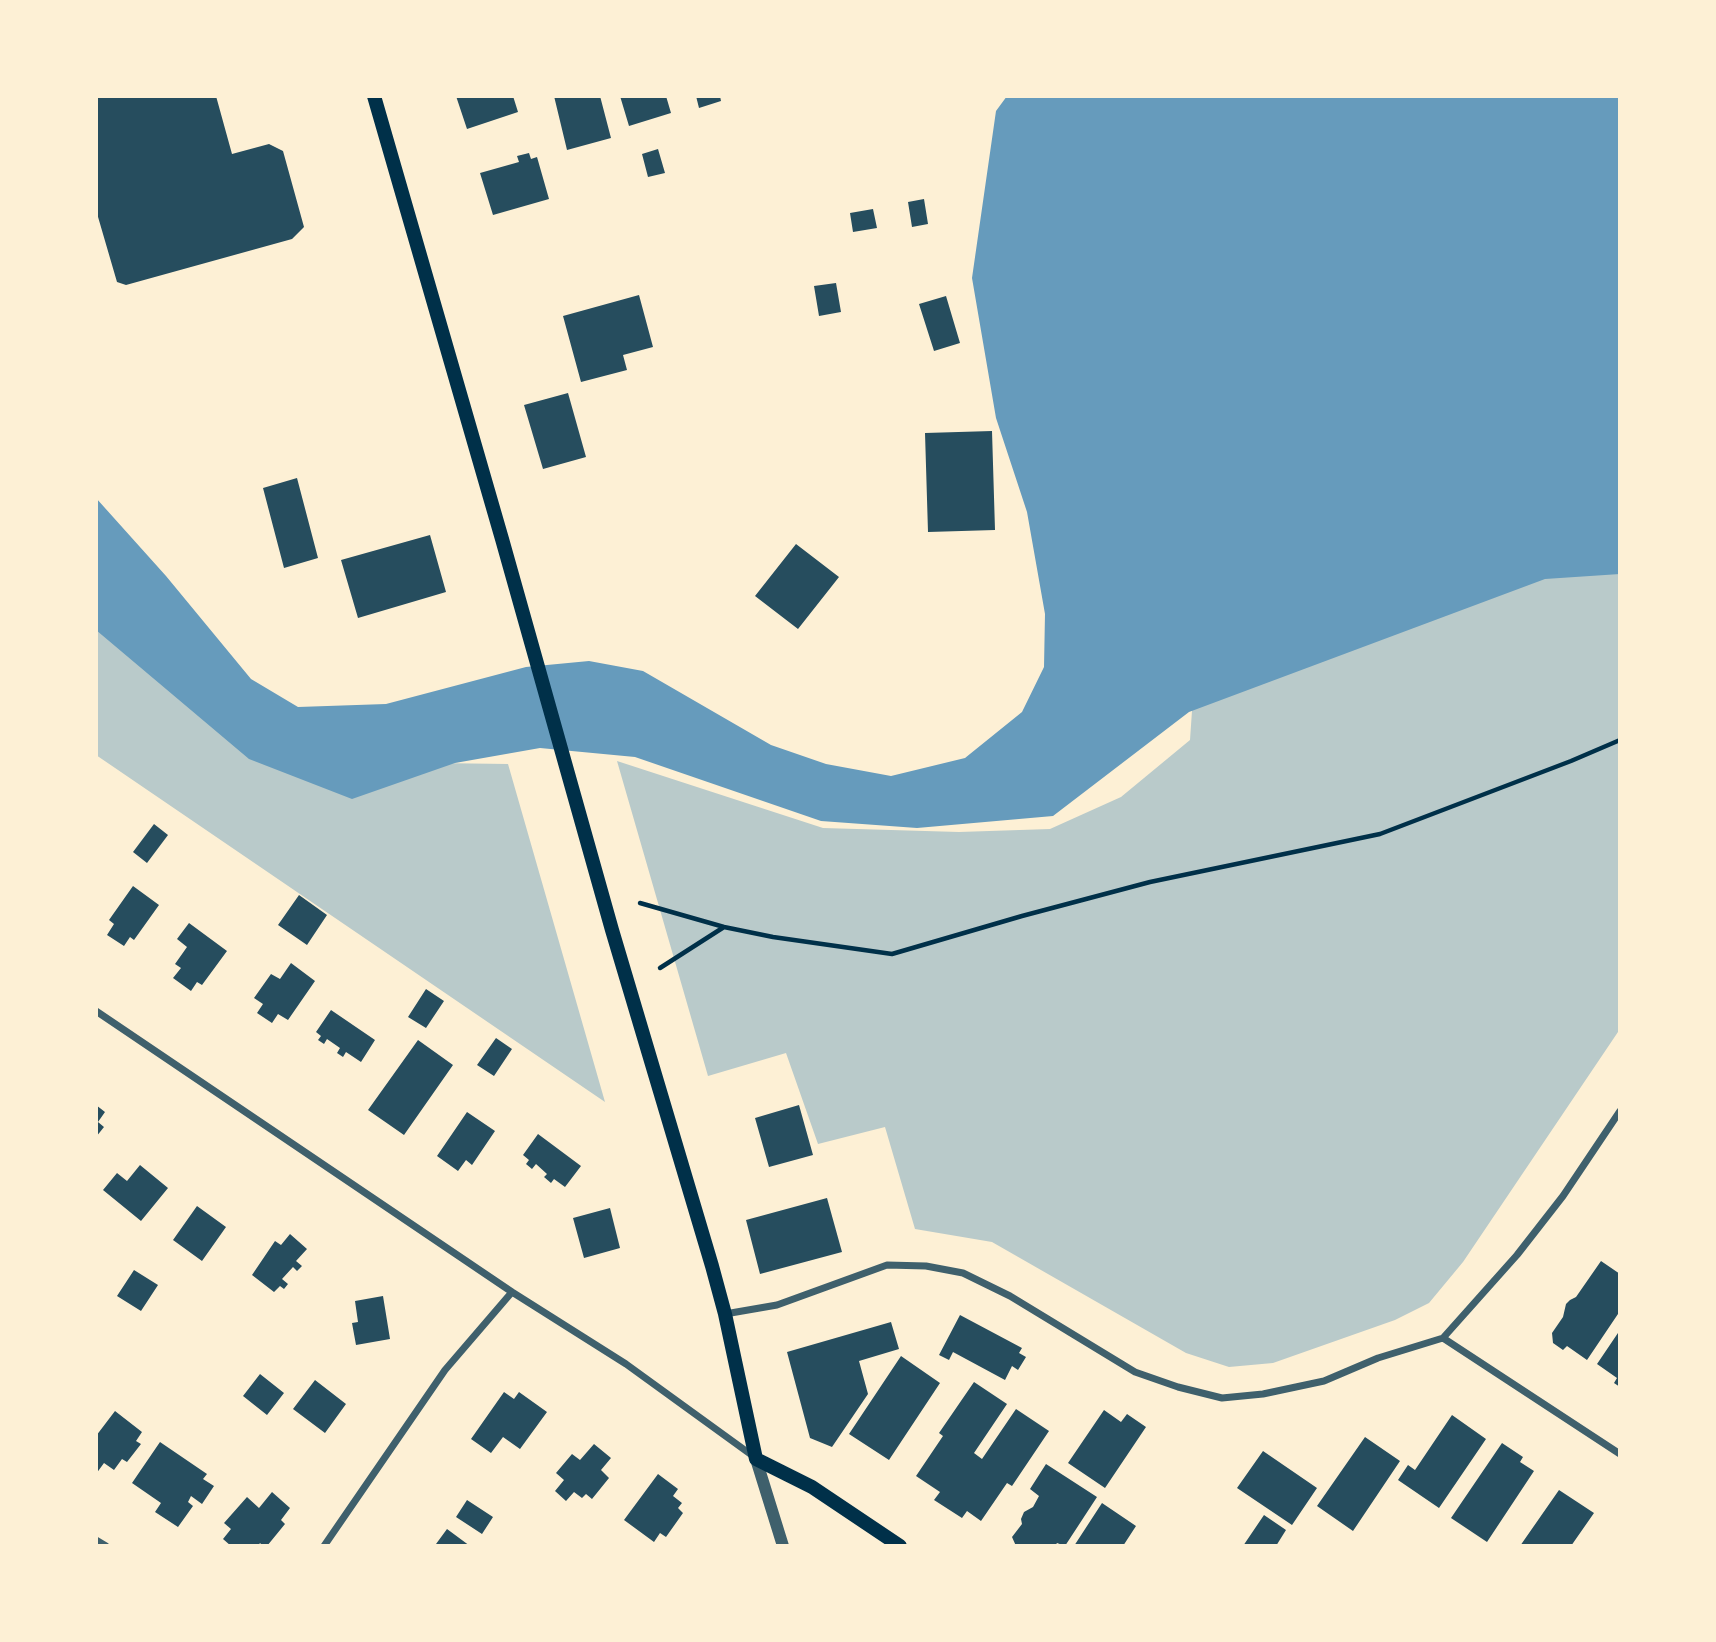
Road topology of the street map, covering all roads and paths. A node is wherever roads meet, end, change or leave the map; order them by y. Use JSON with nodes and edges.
{"nodes":[{"id":1,"x":374,"y":96,"type":"edge"},
{"id":2,"x":1620,"y":740,"type":"edge"},
{"id":3,"x":640,"y":903,"type":"dead end"},
{"id":4,"x":724,"y":927,"type":"junction"},
{"id":5,"x":660,"y":968,"type":"dead end"},
{"id":6,"x":96,"y":1011,"type":"edge"},
{"id":7,"x":1620,"y":1111,"type":"edge"},
{"id":8,"x":512,"y":1292,"type":"junction"},
{"id":9,"x":725,"y":1314,"type":"junction"},
{"id":10,"x":1443,"y":1338,"type":"junction"},
{"id":11,"x":1620,"y":1454,"type":"edge"},
{"id":12,"x":757,"y":1459,"type":"junction"},
{"id":13,"x":96,"y":1539,"type":"edge"},
{"id":14,"x":106,"y":1546,"type":"edge"},
{"id":15,"x":324,"y":1546,"type":"edge"},
{"id":16,"x":783,"y":1546,"type":"edge"},
{"id":17,"x":900,"y":1546,"type":"edge"}],
"edges":[{"from":1,"to":9,"type":"main road"},
{"from":2,"to":4,"type":"path"},
{"from":3,"to":4,"type":"path"},
{"from":4,"to":5,"type":"path"},
{"from":6,"to":8,"type":"street"},
{"from":7,"to":10,"type":"street"},
{"from":8,"to":12,"type":"street"},
{"from":8,"to":15,"type":"street"},
{"from":9,"to":10,"type":"street"},
{"from":9,"to":12,"type":"main road"},
{"from":10,"to":11,"type":"street"},
{"from":12,"to":16,"type":"street"},
{"from":12,"to":17,"type":"main road"},
{"from":13,"to":14,"type":"street"}]}
